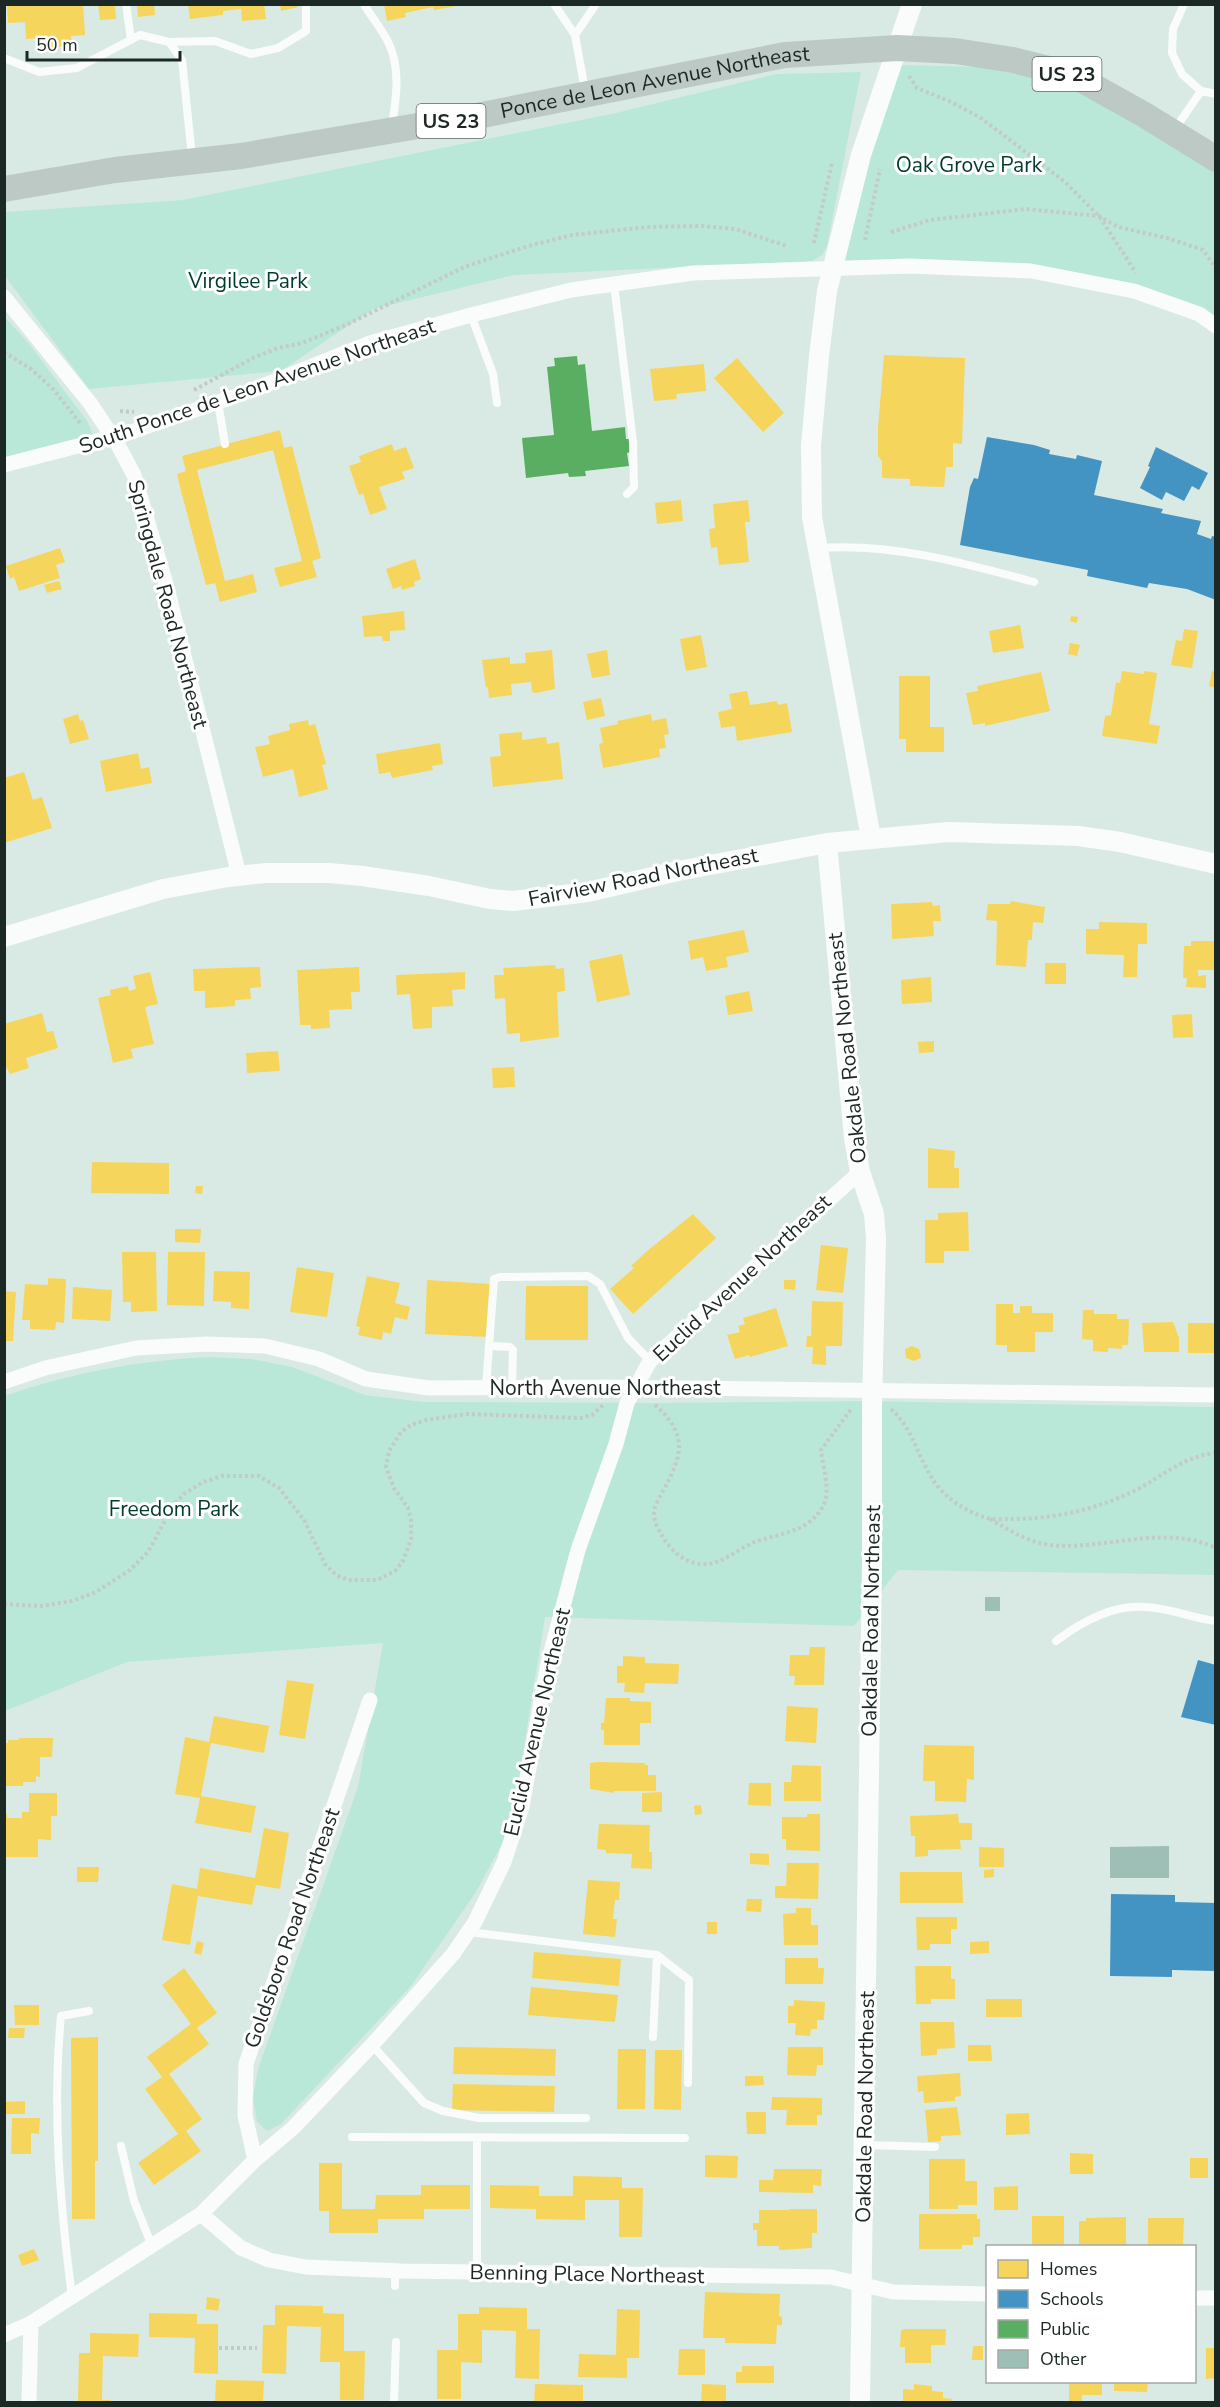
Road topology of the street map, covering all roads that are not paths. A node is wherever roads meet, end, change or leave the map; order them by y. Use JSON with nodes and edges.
{"nodes":[{"id":1,"x":126,"y":4,"type":"edge"},
{"id":2,"x":306,"y":4,"type":"edge"},
{"id":3,"x":363,"y":4,"type":"edge"},
{"id":4,"x":554,"y":4,"type":"edge"},
{"id":5,"x":596,"y":4,"type":"edge"},
{"id":6,"x":912,"y":4,"type":"edge"},
{"id":7,"x":1184,"y":4,"type":"edge"},
{"id":8,"x":575,"y":35,"type":"junction"},
{"id":9,"x":131,"y":40,"type":"junction"},
{"id":10,"x":169,"y":42,"type":"junction"},
{"id":11,"x":897,"y":48,"type":"junction"},
{"id":12,"x":4,"y":57,"type":"edge"},
{"id":13,"x":1200,"y":91,"type":"junction"},
{"id":14,"x":586,"y":94,"type":"junction"},
{"id":15,"x":1215,"y":94,"type":"edge"},
{"id":16,"x":391,"y":131,"type":"junction"},
{"id":17,"x":1173,"y":132,"type":"junction"},
{"id":18,"x":1215,"y":159,"type":"edge"},
{"id":19,"x":193,"y":161,"type":"junction"},
{"id":20,"x":4,"y":189,"type":"edge"},
{"id":21,"x":833,"y":267,"type":"junction"},
{"id":22,"x":614,"y":284,"type":"junction"},
{"id":23,"x":4,"y":297,"type":"edge"},
{"id":24,"x":471,"y":315,"type":"junction"},
{"id":25,"x":1215,"y":326,"type":"edge"},
{"id":26,"x":218,"y":402,"type":"junction"},
{"id":27,"x":497,"y":403,"type":"dead end"},
{"id":28,"x":113,"y":437,"type":"junction"},
{"id":29,"x":225,"y":444,"type":"dead end"},
{"id":30,"x":4,"y":465,"type":"edge"},
{"id":31,"x":627,"y":494,"type":"dead end"},
{"id":32,"x":817,"y":548,"type":"junction"},
{"id":33,"x":1034,"y":582,"type":"dead end"},
{"id":34,"x":871,"y":838,"type":"junction"},
{"id":35,"x":828,"y":843,"type":"junction"},
{"id":36,"x":1215,"y":864,"type":"edge"},
{"id":37,"x":239,"y":875,"type":"junction"},
{"id":38,"x":4,"y":937,"type":"edge"},
{"id":39,"x":860,"y":1172,"type":"junction"},
{"id":40,"x":489,"y":1346,"type":"junction"},
{"id":41,"x":650,"y":1361,"type":"junction"},
{"id":42,"x":4,"y":1382,"type":"edge"},
{"id":43,"x":486,"y":1387,"type":"junction"},
{"id":44,"x":512,"y":1387,"type":"junction"},
{"id":45,"x":635,"y":1388,"type":"junction"},
{"id":46,"x":872,"y":1392,"type":"junction"},
{"id":47,"x":1215,"y":1395,"type":"edge"},
{"id":48,"x":1215,"y":1621,"type":"edge"},
{"id":49,"x":1056,"y":1641,"type":"dead end"},
{"id":50,"x":370,"y":1700,"type":"dead end"},
{"id":51,"x":469,"y":1932,"type":"junction"},
{"id":52,"x":657,"y":1954,"type":"junction"},
{"id":53,"x":89,"y":2011,"type":"dead end"},
{"id":54,"x":653,"y":2037,"type":"dead end"},
{"id":55,"x":372,"y":2045,"type":"junction"},
{"id":56,"x":688,"y":2083,"type":"dead end"},
{"id":57,"x":586,"y":2118,"type":"dead end"},
{"id":58,"x":352,"y":2137,"type":"dead end"},
{"id":59,"x":477,"y":2138,"type":"junction"},
{"id":60,"x":685,"y":2138,"type":"dead end"},
{"id":61,"x":863,"y":2145,"type":"junction"},
{"id":62,"x":121,"y":2146,"type":"dead end"},
{"id":63,"x":935,"y":2147,"type":"dead end"},
{"id":64,"x":255,"y":2160,"type":"junction"},
{"id":65,"x":201,"y":2214,"type":"junction"},
{"id":66,"x":152,"y":2246,"type":"junction"},
{"id":67,"x":477,"y":2272,"type":"junction"},
{"id":68,"x":862,"y":2284,"type":"junction"},
{"id":69,"x":986,"y":2294,"type":"edge"},
{"id":70,"x":72,"y":2297,"type":"junction"},
{"id":71,"x":1196,"y":2298,"type":"edge"},
{"id":72,"x":1215,"y":2298,"type":"edge"},
{"id":73,"x":31,"y":2323,"type":"junction"},
{"id":74,"x":4,"y":2335,"type":"edge"},
{"id":75,"x":396,"y":2342,"type":"dead end"},
{"id":76,"x":29,"y":2403,"type":"edge"},
{"id":77,"x":394,"y":2403,"type":"edge"},
{"id":78,"x":860,"y":2403,"type":"edge"}],
"edges":[{"from":1,"to":9,"type":"lane"},
{"from":2,"to":10,"type":"lane"},
{"from":3,"to":16,"type":"lane"},
{"from":4,"to":8,"type":"lane"},
{"from":5,"to":8,"type":"lane"},
{"from":6,"to":11,"type":"street"},
{"from":7,"to":13,"type":"lane"},
{"from":8,"to":14,"type":"lane"},
{"from":9,"to":10,"type":"lane"},
{"from":9,"to":12,"type":"lane"},
{"from":10,"to":19,"type":"lane"},
{"from":11,"to":14,"type":"highway","name":"Ponce de Leon Avenue Northeast","number":"US 23"},
{"from":11,"to":17,"type":"highway","name":"Ponce de Leon Avenue Northeast","number":"US 23"},
{"from":11,"to":21,"type":"street"},
{"from":13,"to":15,"type":"lane"},
{"from":13,"to":17,"type":"lane"},
{"from":14,"to":16,"type":"highway","name":"Ponce de Leon Avenue Northeast","number":"US 23"},
{"from":16,"to":19,"type":"highway","name":"Ponce de Leon Avenue Northeast","number":"US 23"},
{"from":17,"to":18,"type":"highway","name":"Ponce de Leon Avenue Northeast","number":"US 23"},
{"from":19,"to":20,"type":"highway","name":"Ponce de Leon Avenue Northeast","number":"US 23"},
{"from":21,"to":22,"type":"street","name":"South Ponce de Leon Avenue Northeast"},
{"from":21,"to":25,"type":"street","name":"South Ponce de Leon Avenue Northeast"},
{"from":21,"to":32,"type":"street"},
{"from":22,"to":24,"type":"street","name":"South Ponce de Leon Avenue Northeast"},
{"from":22,"to":31,"type":"lane"},
{"from":23,"to":28,"type":"street","name":"Springdale Road Northeast"},
{"from":24,"to":26,"type":"street","name":"South Ponce de Leon Avenue Northeast"},
{"from":24,"to":27,"type":"lane"},
{"from":26,"to":28,"type":"street","name":"South Ponce de Leon Avenue Northeast"},
{"from":26,"to":29,"type":"lane"},
{"from":28,"to":30,"type":"street","name":"South Ponce de Leon Avenue Northeast"},
{"from":28,"to":37,"type":"street","name":"Springdale Road Northeast"},
{"from":32,"to":33,"type":"lane"},
{"from":32,"to":34,"type":"street"},
{"from":34,"to":35,"type":"street","name":"Fairview Road Northeast"},
{"from":34,"to":36,"type":"street","name":"Fairview Road Northeast"},
{"from":35,"to":37,"type":"street","name":"Fairview Road Northeast"},
{"from":35,"to":39,"type":"street","name":"Oakdale Road Northeast"},
{"from":37,"to":38,"type":"street","name":"Fairview Road Northeast"},
{"from":39,"to":41,"type":"street","name":"Euclid Avenue Northeast"},
{"from":39,"to":46,"type":"street","name":"Oakdale Road Northeast"},
{"from":40,"to":41,"type":"lane"},
{"from":40,"to":43,"type":"lane"},
{"from":40,"to":44,"type":"lane"},
{"from":41,"to":45,"type":"street","name":"Euclid Avenue Northeast"},
{"from":42,"to":43,"type":"street","name":"North Avenue Northeast"},
{"from":43,"to":44,"type":"street","name":"North Avenue Northeast"},
{"from":44,"to":45,"type":"street","name":"North Avenue Northeast"},
{"from":45,"to":46,"type":"street","name":"North Avenue Northeast"},
{"from":45,"to":51,"type":"street","name":"Euclid Avenue Northeast"},
{"from":46,"to":47,"type":"street","name":"North Avenue Northeast"},
{"from":46,"to":61,"type":"street","name":"Oakdale Road Northeast"},
{"from":48,"to":49,"type":"lane"},
{"from":50,"to":64,"type":"street","name":"Goldsboro Road Northeast"},
{"from":51,"to":52,"type":"lane"},
{"from":51,"to":55,"type":"street","name":"Euclid Avenue Northeast"},
{"from":52,"to":54,"type":"lane"},
{"from":52,"to":56,"type":"lane"},
{"from":53,"to":70,"type":"lane"},
{"from":55,"to":57,"type":"lane"},
{"from":55,"to":64,"type":"street","name":"Euclid Avenue Northeast"},
{"from":58,"to":59,"type":"lane"},
{"from":59,"to":60,"type":"lane"},
{"from":59,"to":67,"type":"lane"},
{"from":61,"to":63,"type":"lane"},
{"from":61,"to":68,"type":"street","name":"Oakdale Road Northeast"},
{"from":62,"to":66,"type":"lane"},
{"from":64,"to":65,"type":"street","name":"Euclid Avenue Northeast"},
{"from":65,"to":66,"type":"street","name":"Euclid Avenue Northeast"},
{"from":65,"to":67,"type":"street","name":"Benning Place Northeast"},
{"from":66,"to":70,"type":"street","name":"Euclid Avenue Northeast"},
{"from":67,"to":68,"type":"street","name":"Benning Place Northeast"},
{"from":68,"to":69,"type":"street","name":"Benning Place Northeast"},
{"from":68,"to":78,"type":"street","name":"Oakdale Road Northeast"},
{"from":70,"to":73,"type":"street","name":"Euclid Avenue Northeast"},
{"from":71,"to":72,"type":"street"},
{"from":73,"to":74,"type":"street","name":"Euclid Avenue Northeast"},
{"from":73,"to":76,"type":"street"},
{"from":75,"to":77,"type":"lane"}]}
